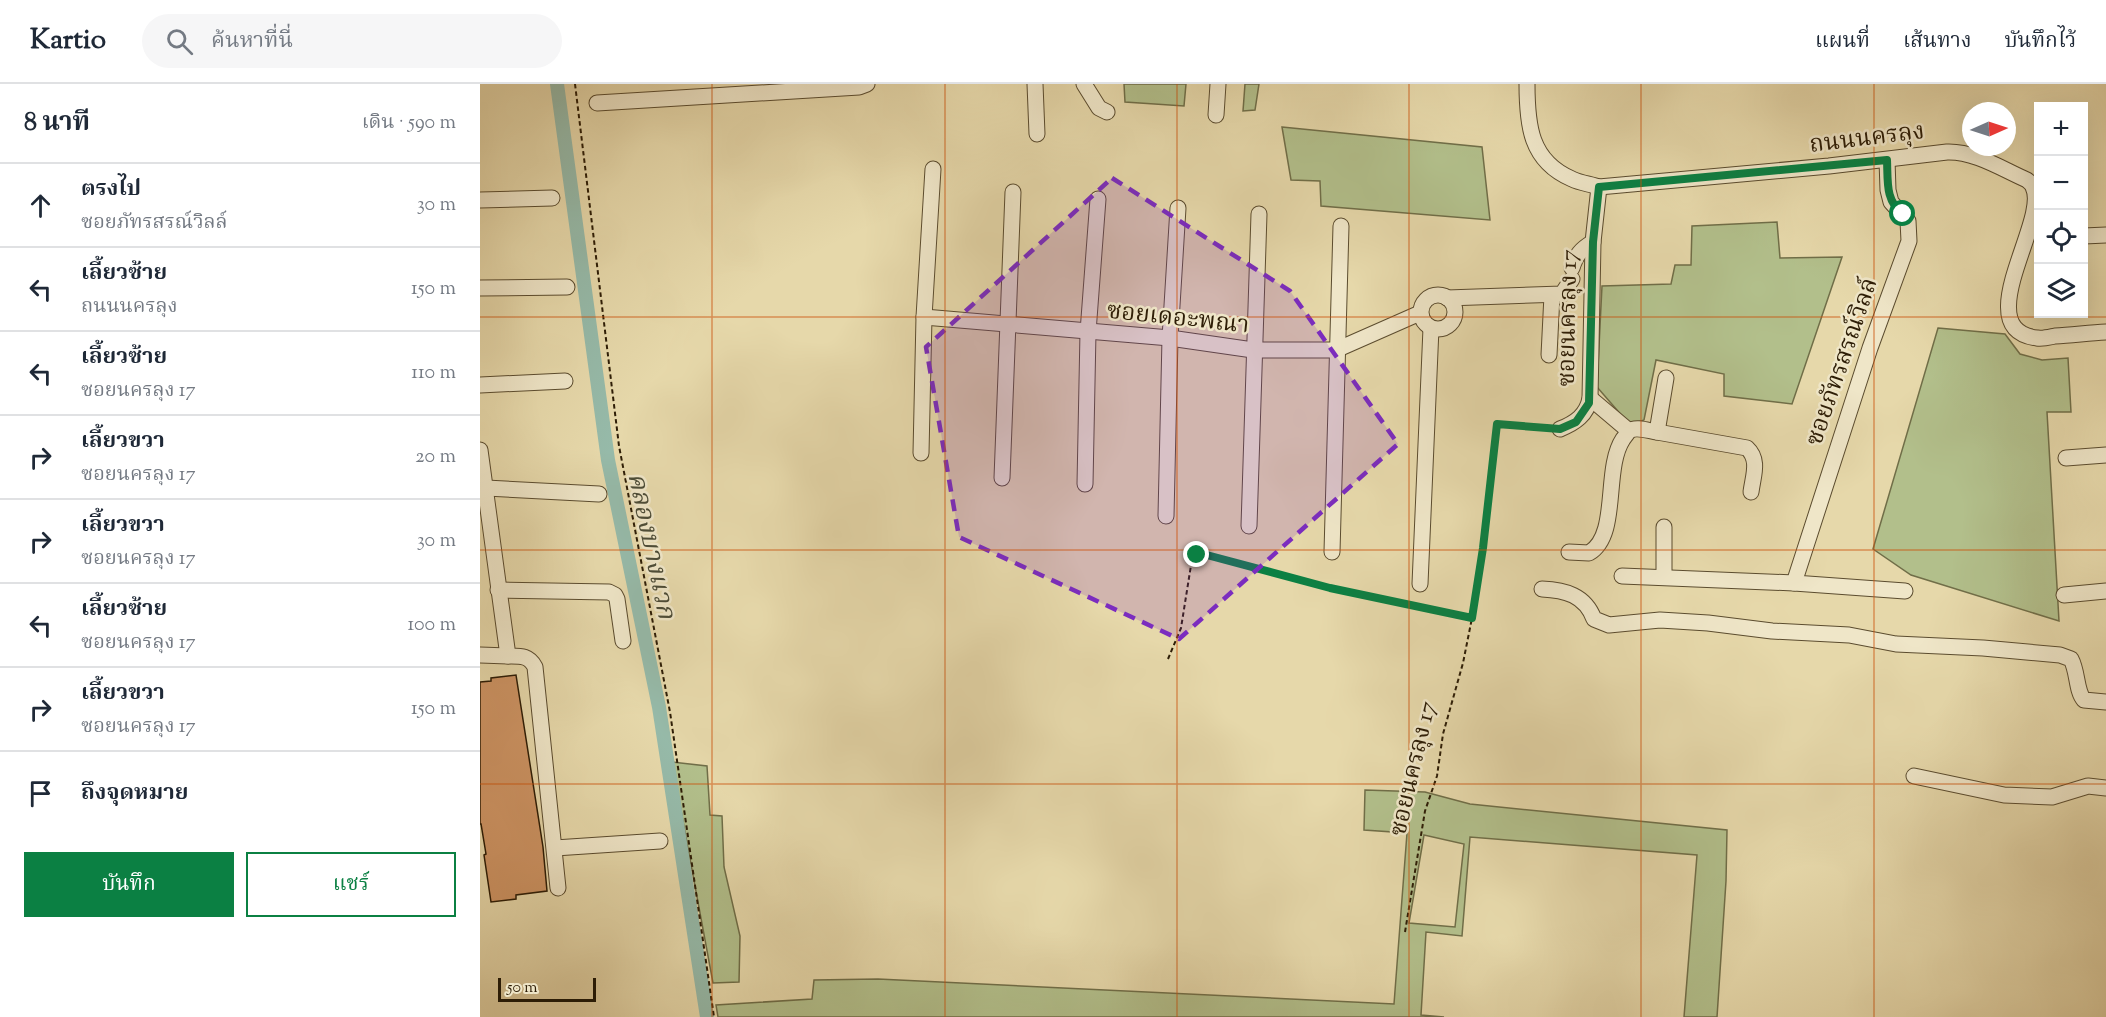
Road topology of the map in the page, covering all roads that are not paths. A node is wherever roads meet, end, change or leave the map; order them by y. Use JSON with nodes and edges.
{"nodes":[{"id":1,"x":867,"y":84,"type":"edge"},
{"id":2,"x":1035,"y":84,"type":"edge"},
{"id":3,"x":1084,"y":84,"type":"edge"},
{"id":4,"x":1218,"y":84,"type":"edge"},
{"id":5,"x":1527,"y":84,"type":"edge"},
{"id":6,"x":597,"y":104,"type":"dead end"},
{"id":7,"x":1107,"y":112,"type":"dead end"},
{"id":8,"x":1216,"y":115,"type":"dead end"},
{"id":9,"x":1037,"y":134,"type":"dead end"},
{"id":10,"x":1887,"y":160,"type":"junction"},
{"id":11,"x":933,"y":169,"type":"dead end"},
{"id":12,"x":1599,"y":187,"type":"junction"},
{"id":13,"x":1013,"y":192,"type":"dead end"},
{"id":14,"x":552,"y":198,"type":"dead end"},
{"id":15,"x":1098,"y":199,"type":"dead end"},
{"id":16,"x":480,"y":200,"type":"edge"},
{"id":17,"x":1178,"y":207,"type":"dead end"},
{"id":18,"x":2035,"y":210,"type":"edge"},
{"id":19,"x":1259,"y":214,"type":"dead end"},
{"id":20,"x":2034,"y":220,"type":"edge"},
{"id":21,"x":1341,"y":226,"type":"dead end"},
{"id":22,"x":2106,"y":235,"type":"edge"},
{"id":23,"x":2088,"y":236,"type":"edge"},
{"id":24,"x":1593,"y":242,"type":"junction"},
{"id":25,"x":567,"y":286,"type":"dead end"},
{"id":26,"x":480,"y":288,"type":"edge"},
{"id":27,"x":1552,"y":295,"type":"junction"},
{"id":28,"x":1448,"y":298,"type":"junction"},
{"id":29,"x":1420,"y":313,"type":"junction"},
{"id":30,"x":924,"y":317,"type":"junction"},
{"id":31,"x":1007,"y":324,"type":"junction"},
{"id":32,"x":1431,"y":328,"type":"junction"},
{"id":33,"x":1088,"y":332,"type":"junction"},
{"id":34,"x":2106,"y":332,"type":"edge"},
{"id":35,"x":1170,"y":338,"type":"junction"},
{"id":36,"x":1253,"y":350,"type":"junction"},
{"id":37,"x":1336,"y":350,"type":"junction"},
{"id":38,"x":1549,"y":355,"type":"dead end"},
{"id":39,"x":1666,"y":378,"type":"dead end"},
{"id":40,"x":565,"y":381,"type":"dead end"},
{"id":41,"x":480,"y":385,"type":"edge"},
{"id":42,"x":1590,"y":398,"type":"junction"},
{"id":43,"x":1560,"y":429,"type":"road end"},
{"id":44,"x":1629,"y":431,"type":"junction"},
{"id":45,"x":1657,"y":432,"type":"junction"},
{"id":46,"x":480,"y":450,"type":"edge"},
{"id":47,"x":921,"y":453,"type":"dead end"},
{"id":48,"x":2106,"y":454,"type":"edge"},
{"id":49,"x":2066,"y":458,"type":"dead end"},
{"id":50,"x":1002,"y":478,"type":"dead end"},
{"id":51,"x":1085,"y":484,"type":"dead end"},
{"id":52,"x":486,"y":488,"type":"junction"},
{"id":53,"x":1751,"y":492,"type":"dead end"},
{"id":54,"x":599,"y":494,"type":"dead end"},
{"id":55,"x":1166,"y":516,"type":"dead end"},
{"id":56,"x":1249,"y":526,"type":"dead end"},
{"id":57,"x":1664,"y":526,"type":"dead end"},
{"id":58,"x":1332,"y":552,"type":"dead end"},
{"id":59,"x":1569,"y":552,"type":"dead end"},
{"id":60,"x":1622,"y":576,"type":"dead end"},
{"id":61,"x":1664,"y":577,"type":"junction"},
{"id":62,"x":1420,"y":584,"type":"dead end"},
{"id":63,"x":1794,"y":584,"type":"junction"},
{"id":64,"x":1542,"y":589,"type":"dead end"},
{"id":65,"x":498,"y":590,"type":"junction"},
{"id":66,"x":1905,"y":591,"type":"dead end"},
{"id":67,"x":2106,"y":591,"type":"edge"},
{"id":68,"x":2064,"y":595,"type":"dead end"},
{"id":69,"x":623,"y":641,"type":"dead end"},
{"id":70,"x":480,"y":655,"type":"edge"},
{"id":71,"x":508,"y":656,"type":"junction"},
{"id":72,"x":2106,"y":702,"type":"edge"},
{"id":73,"x":1914,"y":776,"type":"dead end"},
{"id":74,"x":2106,"y":788,"type":"edge"},
{"id":75,"x":660,"y":841,"type":"dead end"},
{"id":76,"x":555,"y":848,"type":"junction"},
{"id":77,"x":558,"y":888,"type":"dead end"}],
"edges":[{"from":1,"to":6,"type":"street"},
{"from":2,"to":9,"type":"street"},
{"from":3,"to":7,"type":"street"},
{"from":4,"to":8,"type":"street"},
{"from":5,"to":12,"type":"street","name":"ถนนนครลุง"},
{"from":10,"to":12,"type":"street","name":"ถนนนครลุง"},
{"from":10,"to":18,"type":"street","name":"ถนนนครลุง"},
{"from":10,"to":63,"type":"street","name":"ซอยภัทรสรณ์วิลล์"},
{"from":11,"to":30,"type":"street"},
{"from":12,"to":24,"type":"street","name":"ซอยนครลุง 17"},
{"from":13,"to":31,"type":"street"},
{"from":14,"to":16,"type":"street"},
{"from":15,"to":33,"type":"street"},
{"from":17,"to":35,"type":"street"},
{"from":19,"to":36,"type":"street"},
{"from":20,"to":34,"type":"street","name":"ถนนนครลุง"},
{"from":21,"to":37,"type":"street"},
{"from":22,"to":23,"type":"street"},
{"from":24,"to":27,"type":"street"},
{"from":24,"to":42,"type":"street","name":"ซอยนครลุง 17"},
{"from":25,"to":26,"type":"street"},
{"from":27,"to":28,"type":"street","name":"ซอยเดอะพณา"},
{"from":27,"to":38,"type":"street"},
{"from":28,"to":29,"type":"street","name":"ซอยเดอะพณา"},
{"from":28,"to":32,"type":"street"},
{"from":29,"to":32,"type":"street"},
{"from":29,"to":37,"type":"street","name":"ซอยเดอะพณา"},
{"from":30,"to":31,"type":"street","name":"ซอยเดอะพณา"},
{"from":30,"to":47,"type":"street"},
{"from":31,"to":33,"type":"street","name":"ซอยเดอะพณา"},
{"from":31,"to":50,"type":"street"},
{"from":32,"to":62,"type":"street"},
{"from":33,"to":35,"type":"street","name":"ซอยเดอะพณา"},
{"from":33,"to":51,"type":"street"},
{"from":35,"to":36,"type":"street","name":"ซอยเดอะพณา"},
{"from":35,"to":55,"type":"street"},
{"from":36,"to":37,"type":"street","name":"ซอยเดอะพณา"},
{"from":36,"to":56,"type":"street"},
{"from":37,"to":58,"type":"street"},
{"from":39,"to":45,"type":"street"},
{"from":40,"to":41,"type":"street"},
{"from":42,"to":43,"type":"street","name":"ซอยนครลุง 17"},
{"from":42,"to":44,"type":"street"},
{"from":44,"to":45,"type":"street"},
{"from":44,"to":59,"type":"street"},
{"from":45,"to":53,"type":"street"},
{"from":46,"to":52,"type":"street"},
{"from":48,"to":49,"type":"street"},
{"from":52,"to":54,"type":"street"},
{"from":52,"to":65,"type":"street"},
{"from":57,"to":61,"type":"street"},
{"from":60,"to":61,"type":"street"},
{"from":61,"to":63,"type":"street"},
{"from":63,"to":66,"type":"street"},
{"from":64,"to":72,"type":"street"},
{"from":65,"to":69,"type":"street"},
{"from":65,"to":71,"type":"street"},
{"from":67,"to":68,"type":"street"},
{"from":70,"to":71,"type":"street"},
{"from":71,"to":76,"type":"street"},
{"from":73,"to":74,"type":"street"},
{"from":75,"to":76,"type":"street"},
{"from":76,"to":77,"type":"street"}]}
